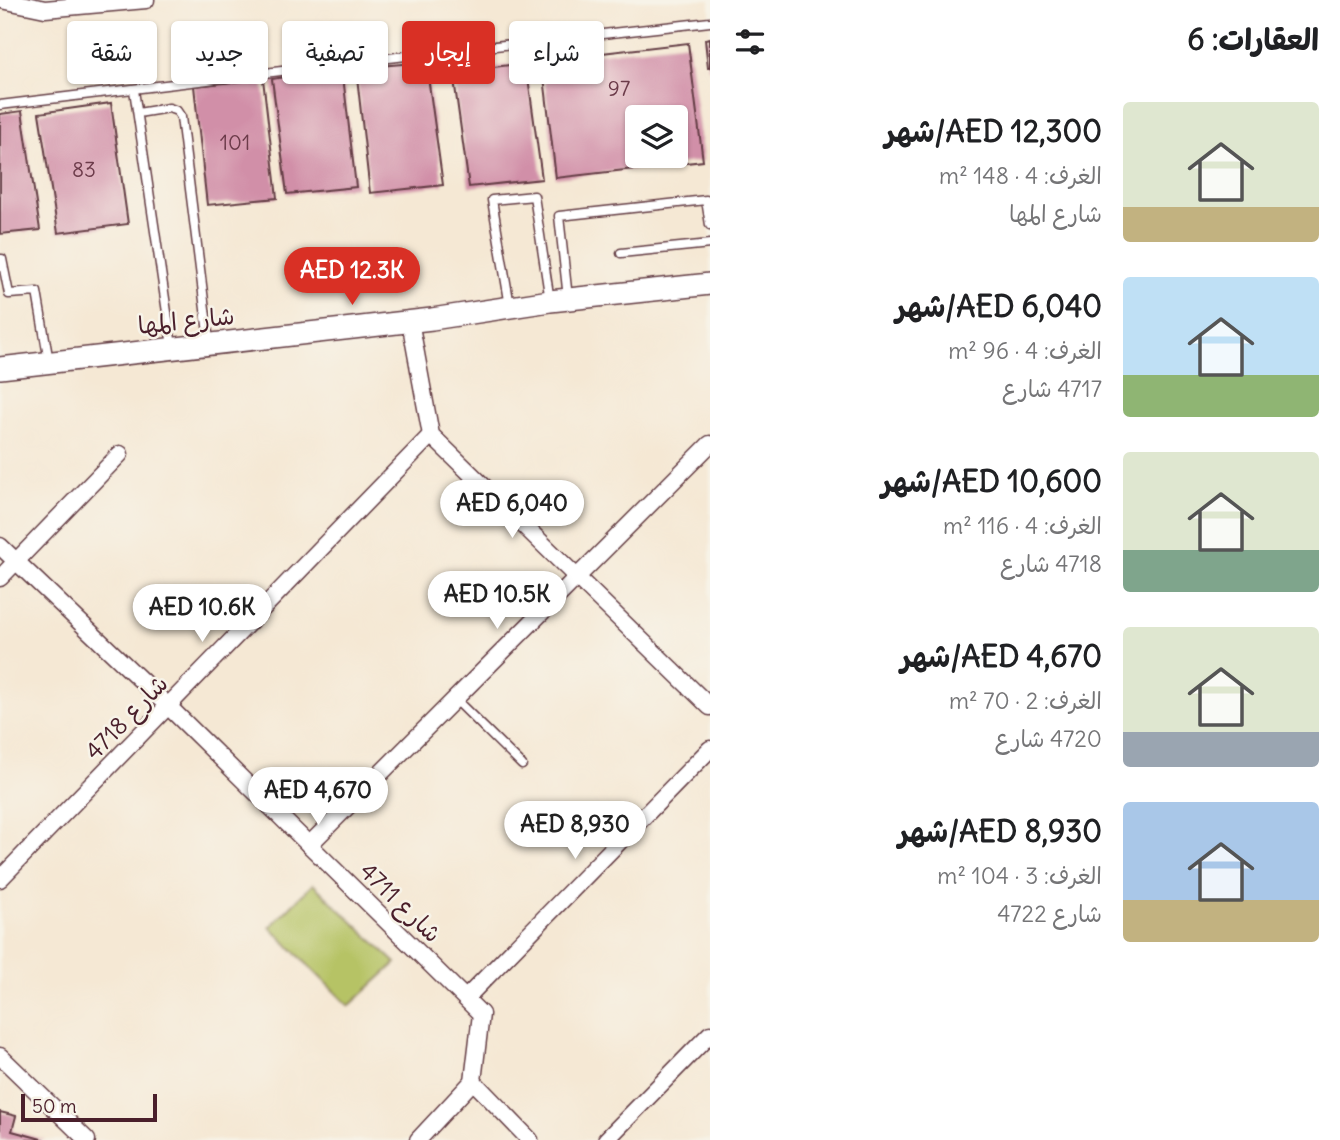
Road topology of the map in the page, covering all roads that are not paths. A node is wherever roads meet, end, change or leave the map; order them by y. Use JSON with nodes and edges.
{"nodes":[{"id":1,"x":2,"y":0,"type":"edge"},
{"id":2,"x":146,"y":0,"type":"edge"},
{"id":3,"x":710,"y":22,"type":"edge"},
{"id":4,"x":134,"y":90,"type":"junction"},
{"id":5,"x":0,"y":106,"type":"edge"},
{"id":6,"x":138,"y":113,"type":"junction"},
{"id":7,"x":710,"y":225,"type":"edge"},
{"id":8,"x":710,"y":244,"type":"edge"},
{"id":9,"x":621,"y":253,"type":"dead end"},
{"id":10,"x":0,"y":259,"type":"edge"},
{"id":11,"x":710,"y":284,"type":"edge"},
{"id":12,"x":559,"y":300,"type":"junction"},
{"id":13,"x":510,"y":306,"type":"junction"},
{"id":14,"x":410,"y":321,"type":"junction"},
{"id":15,"x":209,"y":344,"type":"junction"},
{"id":16,"x":172,"y":347,"type":"junction"},
{"id":17,"x":49,"y":362,"type":"junction"},
{"id":18,"x":0,"y":368,"type":"edge"},
{"id":19,"x":431,"y":435,"type":"junction"},
{"id":20,"x":710,"y":444,"type":"edge"},
{"id":21,"x":120,"y":454,"type":"dead end"},
{"id":22,"x":0,"y":546,"type":"edge"},
{"id":23,"x":16,"y":561,"type":"junction"},
{"id":24,"x":577,"y":577,"type":"junction"},
{"id":25,"x":0,"y":578,"type":"edge"},
{"id":26,"x":455,"y":699,"type":"junction"},
{"id":27,"x":168,"y":706,"type":"junction"},
{"id":28,"x":710,"y":707,"type":"edge"},
{"id":29,"x":710,"y":749,"type":"edge"},
{"id":30,"x":522,"y":765,"type":"dead end"},
{"id":31,"x":309,"y":845,"type":"junction"},
{"id":32,"x":0,"y":879,"type":"edge"},
{"id":33,"x":467,"y":998,"type":"junction"},
{"id":34,"x":710,"y":1034,"type":"edge"},
{"id":35,"x":0,"y":1056,"type":"edge"},
{"id":36,"x":473,"y":1081,"type":"junction"},
{"id":37,"x":87,"y":1140,"type":"edge"},
{"id":38,"x":418,"y":1140,"type":"edge"},
{"id":39,"x":530,"y":1140,"type":"edge"},
{"id":40,"x":606,"y":1140,"type":"edge"}],
"edges":[{"from":1,"to":2,"type":"street"},
{"from":3,"to":4,"type":"lane"},
{"from":4,"to":5,"type":"lane"},
{"from":4,"to":6,"type":"lane"},
{"from":6,"to":15,"type":"lane"},
{"from":6,"to":16,"type":"lane"},
{"from":7,"to":12,"type":"lane"},
{"from":8,"to":9,"type":"lane"},
{"from":10,"to":17,"type":"lane"},
{"from":11,"to":12,"type":"street","name":"شارع المها"},
{"from":12,"to":13,"type":"street","name":"شارع المها"},
{"from":12,"to":13,"type":"lane"},
{"from":13,"to":14,"type":"street","name":"شارع المها"},
{"from":14,"to":15,"type":"street","name":"شارع المها"},
{"from":14,"to":19,"type":"street"},
{"from":15,"to":16,"type":"street","name":"شارع المها"},
{"from":16,"to":17,"type":"street","name":"شارع المها"},
{"from":17,"to":18,"type":"street","name":"شارع المها"},
{"from":19,"to":24,"type":"street"},
{"from":19,"to":27,"type":"street","name":"4718 شارع"},
{"from":20,"to":24,"type":"street"},
{"from":21,"to":23,"type":"street"},
{"from":22,"to":23,"type":"street","name":"4711 شارع"},
{"from":23,"to":25,"type":"street"},
{"from":23,"to":27,"type":"street","name":"4711 شارع"},
{"from":24,"to":26,"type":"street"},
{"from":24,"to":28,"type":"street"},
{"from":26,"to":30,"type":"lane"},
{"from":26,"to":31,"type":"street"},
{"from":27,"to":31,"type":"street","name":"4711 شارع"},
{"from":27,"to":32,"type":"street","name":"4718 شارع"},
{"from":29,"to":33,"type":"street"},
{"from":31,"to":33,"type":"street","name":"4711 شارع"},
{"from":33,"to":36,"type":"street","name":"4711 شارع"},
{"from":34,"to":40,"type":"street"},
{"from":35,"to":37,"type":"street"},
{"from":36,"to":38,"type":"street"},
{"from":36,"to":39,"type":"street"}]}
